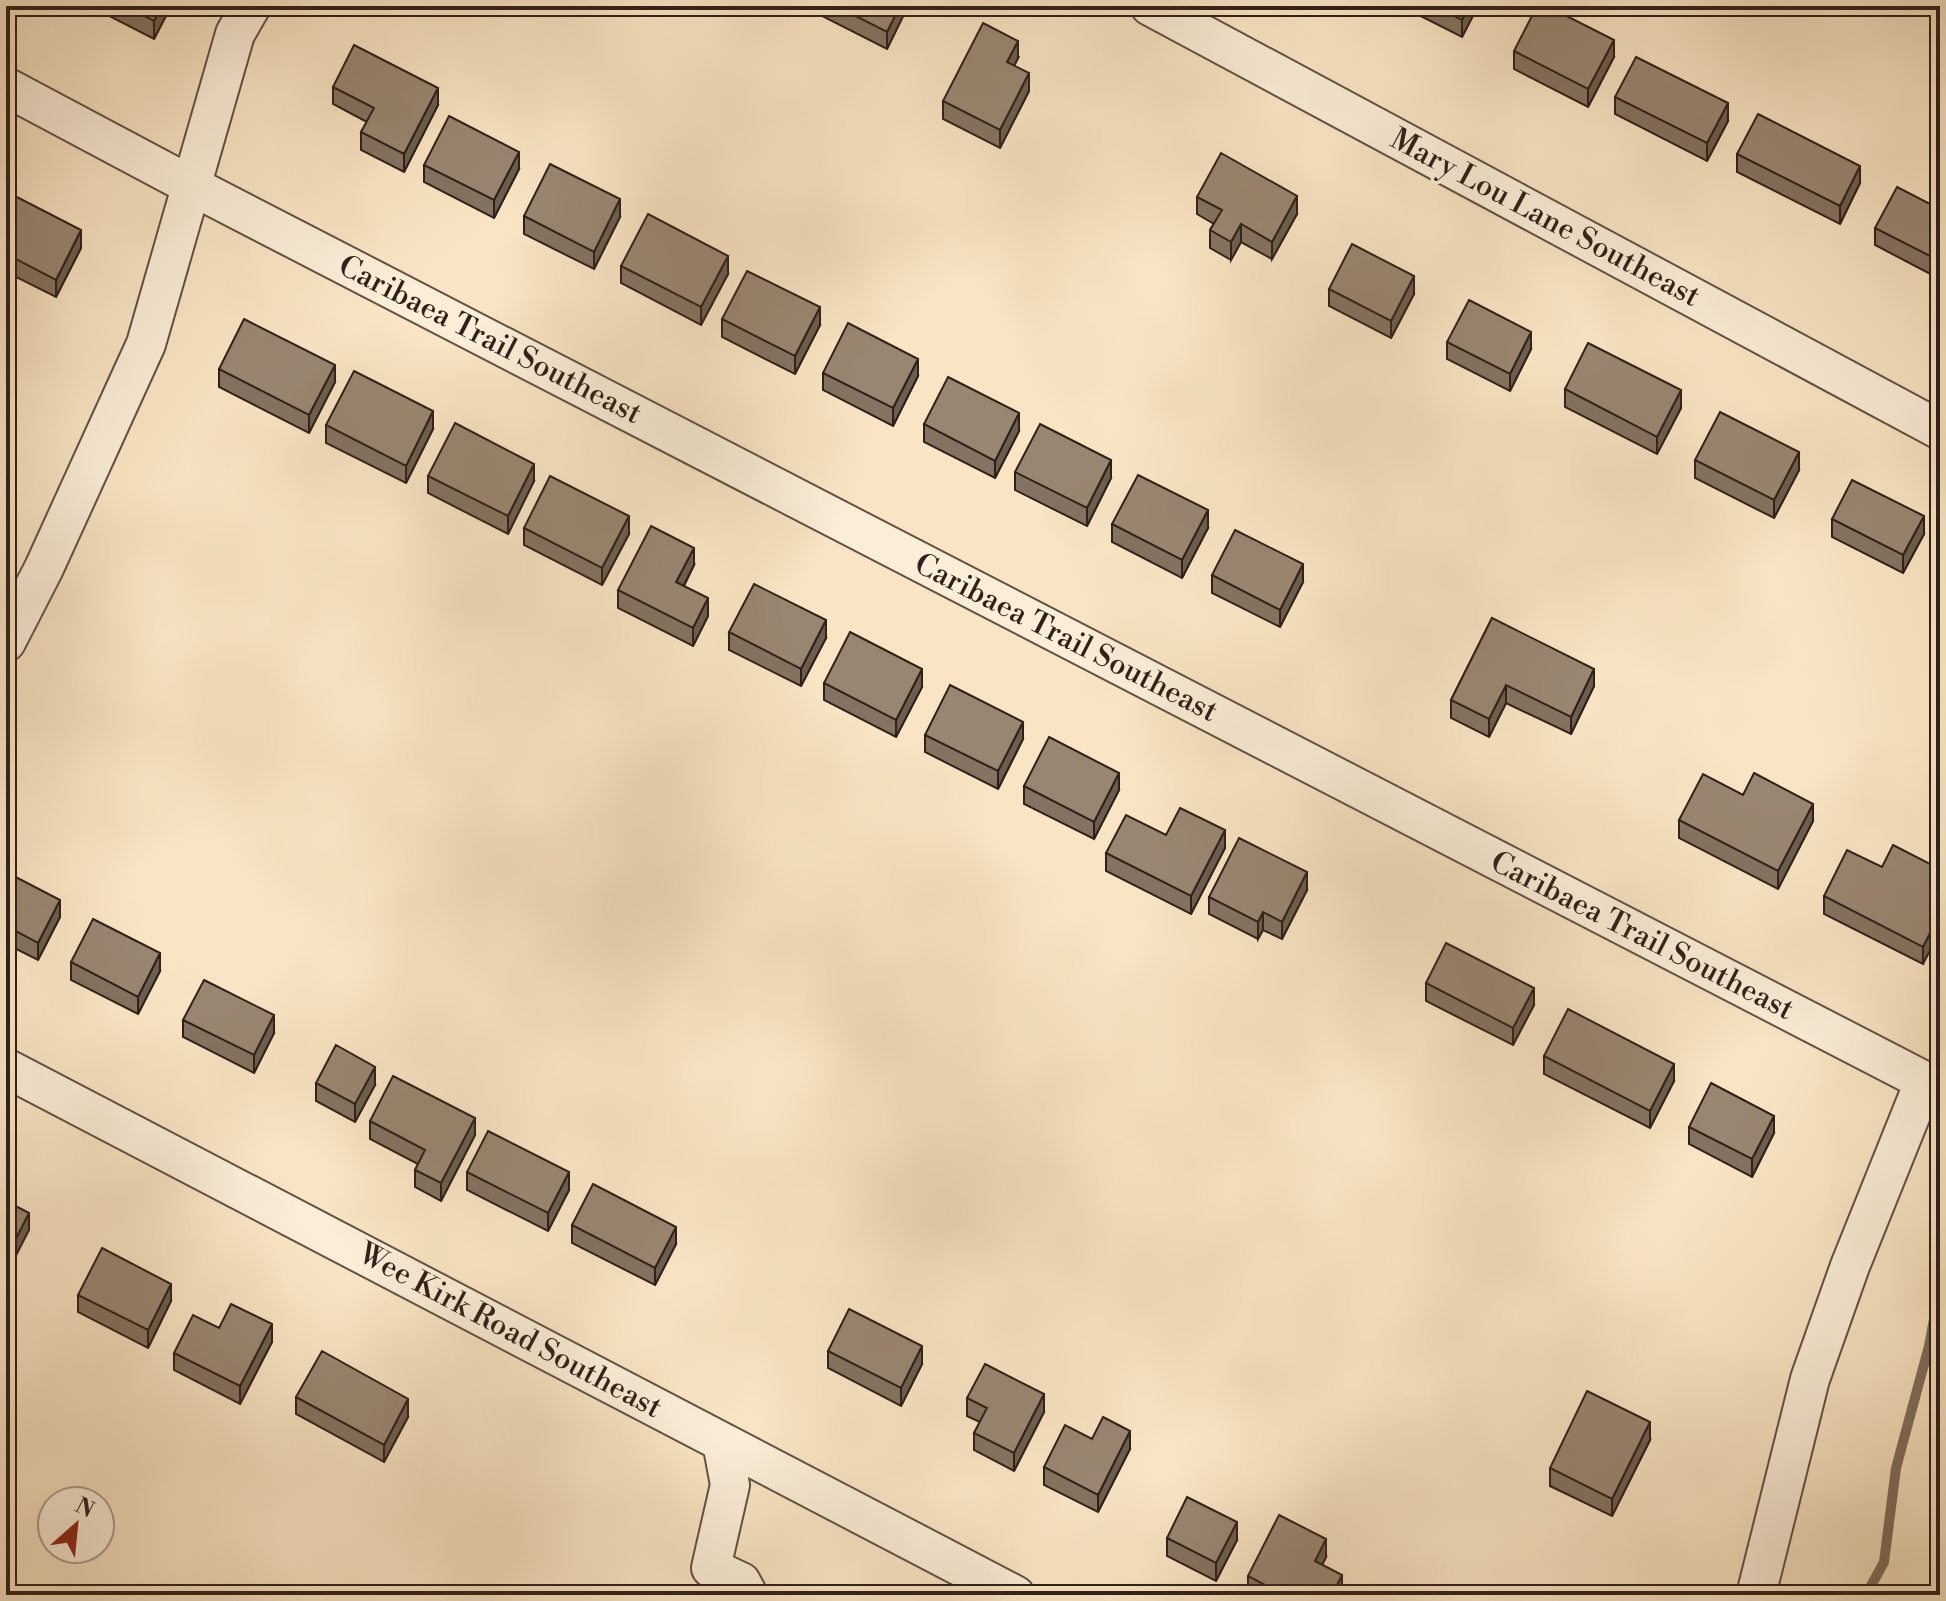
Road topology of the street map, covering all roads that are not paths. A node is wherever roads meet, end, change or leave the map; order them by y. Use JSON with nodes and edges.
{"nodes":[{"id":1,"x":251,"y":6,"type":"edge"},
{"id":2,"x":1150,"y":6,"type":"edge"},
{"id":3,"x":6,"y":87,"type":"edge"},
{"id":4,"x":192,"y":186,"type":"junction"},
{"id":5,"x":1940,"y":430,"type":"edge"},
{"id":6,"x":6,"y":642,"type":"edge"},
{"id":7,"x":6,"y":1068,"type":"edge"},
{"id":8,"x":1932,"y":1086,"type":"edge"},
{"id":9,"x":722,"y":1442,"type":"junction"},
{"id":10,"x":748,"y":1595,"type":"edge"},
{"id":11,"x":1015,"y":1595,"type":"edge"},
{"id":12,"x":1756,"y":1595,"type":"edge"}],
"edges":[{"from":1,"to":4,"type":"street"},
{"from":2,"to":5,"type":"street","name":"Mary Lou Lane Southeast"},
{"from":3,"to":4,"type":"street","name":"Caribaea Trail Southeast"},
{"from":4,"to":6,"type":"street"},
{"from":4,"to":8,"type":"street","name":"Caribaea Trail Southeast"},
{"from":7,"to":9,"type":"street","name":"Wee Kirk Road Southeast"},
{"from":8,"to":12,"type":"street"},
{"from":9,"to":10,"type":"street"},
{"from":9,"to":11,"type":"street","name":"Wee Kirk Road Southeast"}]}
